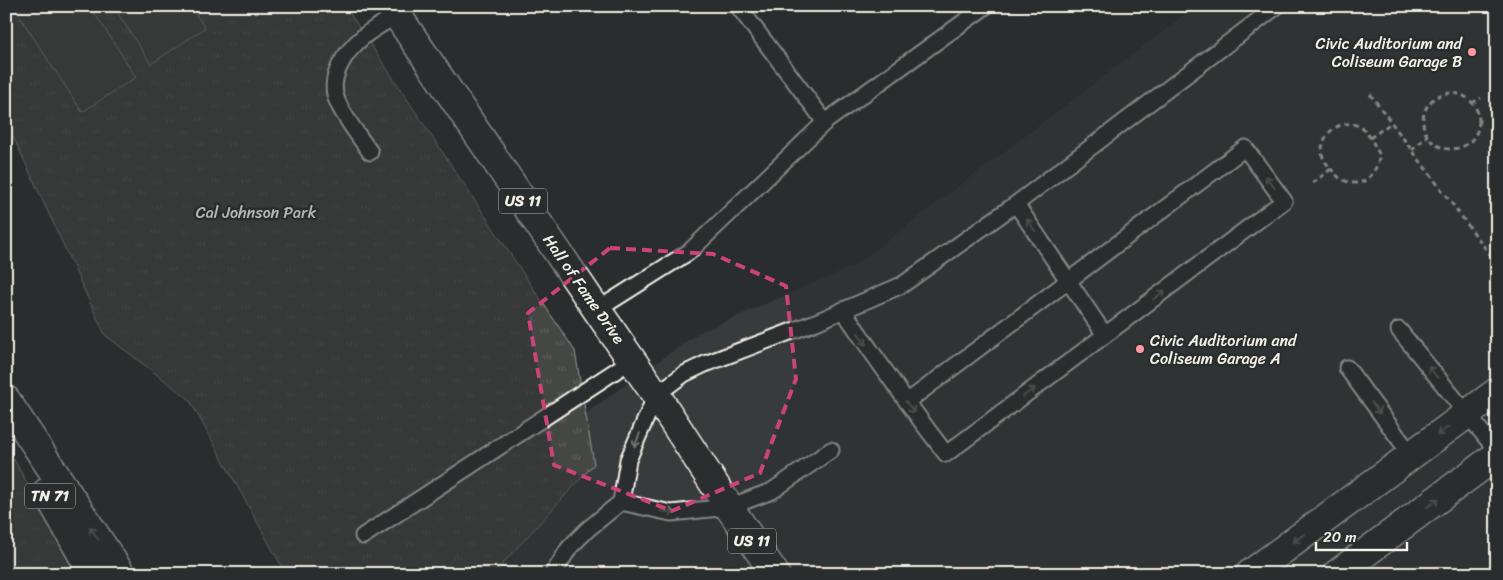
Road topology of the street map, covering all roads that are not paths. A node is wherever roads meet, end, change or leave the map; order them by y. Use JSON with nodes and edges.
{"nodes":[{"id":1,"x":738,"y":6,"type":"edge"},
{"id":2,"x":986,"y":6,"type":"edge"},
{"id":3,"x":1277,"y":6,"type":"edge"},
{"id":4,"x":393,"y":11,"type":"edge"},
{"id":5,"x":825,"y":122,"type":"junction"},
{"id":6,"x":370,"y":152,"type":"dead end"},
{"id":7,"x":1016,"y":204,"type":"junction"},
{"id":8,"x":1068,"y":280,"type":"junction"},
{"id":9,"x":597,"y":310,"type":"junction"},
{"id":10,"x":843,"y":310,"type":"junction"},
{"id":11,"x":1399,"y":330,"type":"dead end"},
{"id":12,"x":1105,"y":335,"type":"junction"},
{"id":13,"x":632,"y":360,"type":"junction"},
{"id":14,"x":1347,"y":368,"type":"dead end"},
{"id":15,"x":1497,"y":392,"type":"edge"},
{"id":16,"x":656,"y":395,"type":"junction"},
{"id":17,"x":6,"y":400,"type":"edge"},
{"id":18,"x":906,"y":402,"type":"junction"},
{"id":19,"x":1467,"y":414,"type":"junction"},
{"id":20,"x":6,"y":419,"type":"edge"},
{"id":21,"x":831,"y":450,"type":"dead end"},
{"id":22,"x":1497,"y":451,"type":"edge"},
{"id":23,"x":1411,"y":455,"type":"junction"},
{"id":24,"x":1497,"y":455,"type":"edge"},
{"id":25,"x":621,"y":502,"type":"junction"},
{"id":26,"x":729,"y":507,"type":"junction"},
{"id":27,"x":364,"y":536,"type":"dead end"},
{"id":28,"x":93,"y":574,"type":"edge"},
{"id":29,"x":121,"y":574,"type":"edge"},
{"id":30,"x":553,"y":574,"type":"edge"},
{"id":31,"x":775,"y":574,"type":"edge"},
{"id":32,"x":1250,"y":574,"type":"edge"},
{"id":33,"x":1338,"y":574,"type":"edge"}],
"edges":[{"from":1,"to":5,"type":"lane"},
{"from":2,"to":5,"type":"lane"},
{"from":3,"to":7,"type":"lane"},
{"from":4,"to":6,"type":"lane"},
{"from":4,"to":9,"type":"main road","name":"Hall of Fame Drive","number":"US 11"},
{"from":5,"to":9,"type":"lane"},
{"from":8,"to":7,"type":"lane","one_way":true},
{"from":7,"to":10,"type":"lane"},
{"from":8,"to":12,"type":"lane"},
{"from":12,"to":8,"type":"lane","one_way":true},
{"from":8,"to":18,"type":"lane"},
{"from":9,"to":13,"type":"main road","name":"Hall of Fame Drive","number":"US 11"},
{"from":10,"to":16,"type":"lane"},
{"from":10,"to":18,"type":"lane","one_way":true},
{"from":19,"to":11,"type":"lane","one_way":true},
{"from":18,"to":12,"type":"lane","one_way":true},
{"from":13,"to":16,"type":"main road","name":"Hall of Fame Drive","number":"US 11"},
{"from":13,"to":27,"type":"lane"},
{"from":14,"to":23,"type":"lane","one_way":true},
{"from":15,"to":19,"type":"main road"},
{"from":16,"to":25,"type":"lane","one_way":true},
{"from":16,"to":26,"type":"main road","name":"Hall of Fame Drive","number":"US 11"},
{"from":29,"to":17,"type":"main road","one_way":true},
{"from":19,"to":22,"type":"lane"},
{"from":19,"to":23,"type":"main road","one_way":true},
{"from":20,"to":28,"type":"main road","number":"TN 71"},
{"from":21,"to":26,"type":"lane"},
{"from":23,"to":32,"type":"main road","one_way":true},
{"from":33,"to":24,"type":"main road","one_way":true},
{"from":25,"to":26,"type":"lane","one_way":true},
{"from":25,"to":30,"type":"lane"},
{"from":26,"to":31,"type":"main road","name":"Hall of Fame Drive","number":"US 11"}]}
